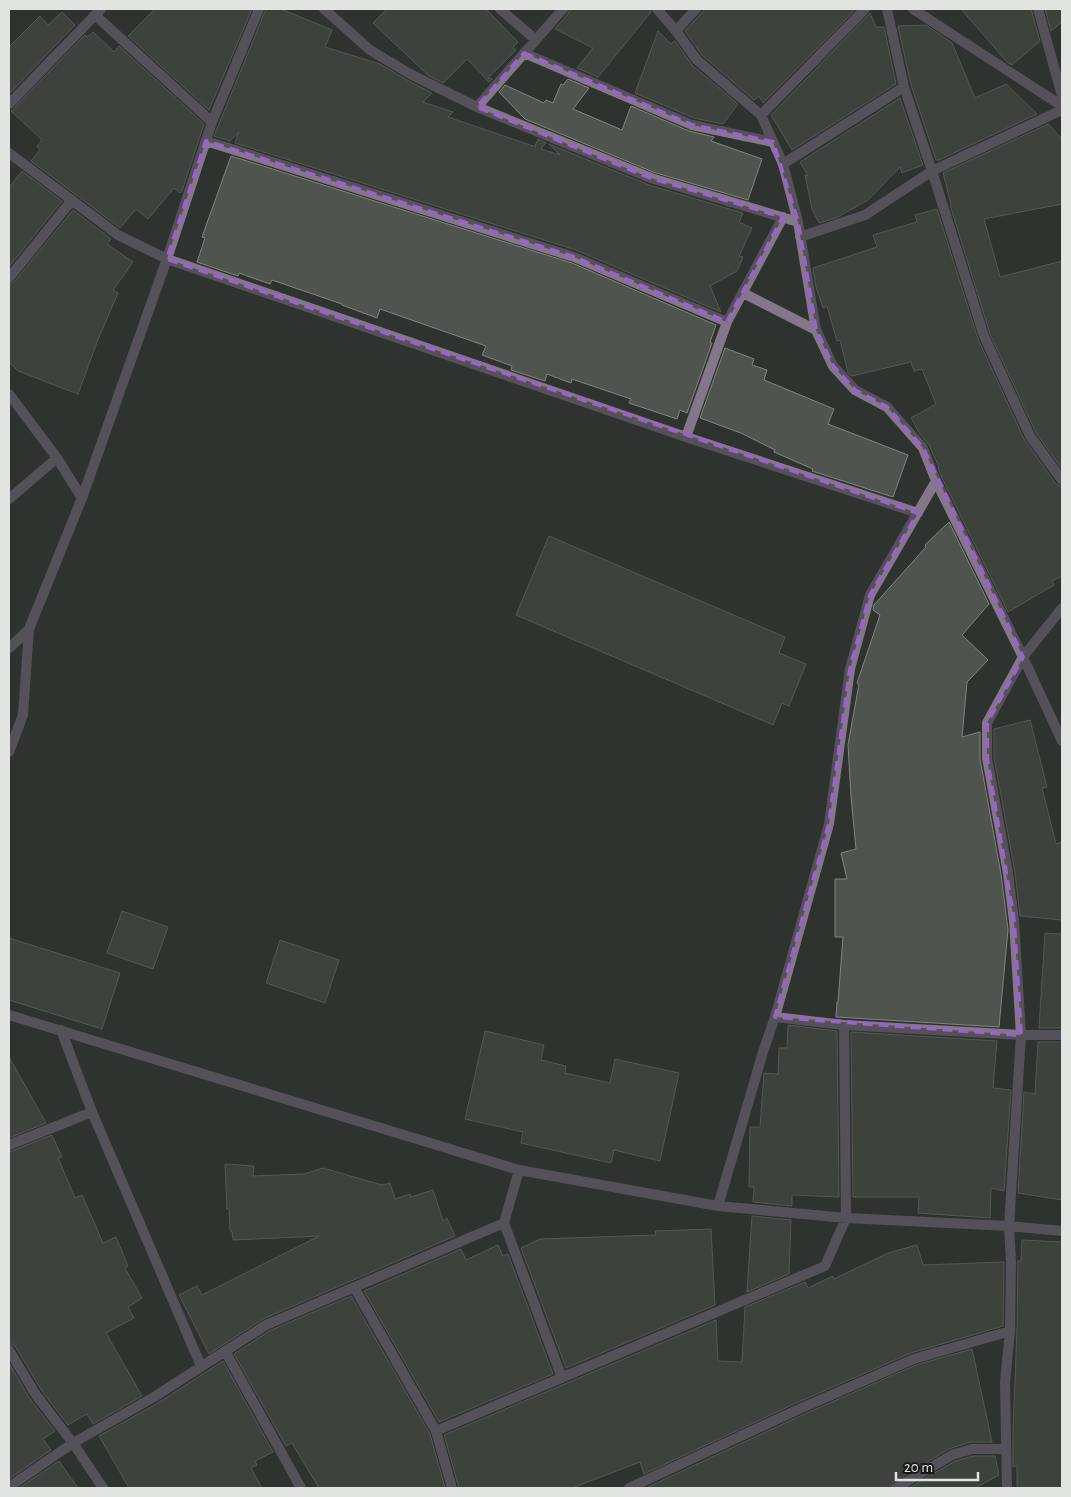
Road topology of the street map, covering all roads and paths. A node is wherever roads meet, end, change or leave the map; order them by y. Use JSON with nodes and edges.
{"nodes":[{"id":1,"x":259,"y":9,"type":"edge"},
{"id":2,"x":324,"y":9,"type":"edge"},
{"id":3,"x":500,"y":9,"type":"edge"},
{"id":4,"x":563,"y":9,"type":"edge"},
{"id":5,"x":657,"y":9,"type":"edge"},
{"id":6,"x":696,"y":9,"type":"edge"},
{"id":7,"x":865,"y":9,"type":"edge"},
{"id":8,"x":888,"y":9,"type":"edge"},
{"id":9,"x":913,"y":9,"type":"edge"},
{"id":10,"x":1038,"y":9,"type":"edge"},
{"id":11,"x":98,"y":12,"type":"edge"},
{"id":12,"x":676,"y":31,"type":"junction"},
{"id":13,"x":536,"y":40,"type":"junction"},
{"id":14,"x":524,"y":53,"type":"junction"},
{"id":15,"x":904,"y":87,"type":"junction"},
{"id":16,"x":1062,"y":96,"type":"edge"},
{"id":17,"x":9,"y":104,"type":"edge"},
{"id":18,"x":1062,"y":106,"type":"edge"},
{"id":19,"x":478,"y":107,"type":"junction"},
{"id":20,"x":1062,"y":110,"type":"edge"},
{"id":21,"x":761,"y":115,"type":"junction"},
{"id":22,"x":212,"y":122,"type":"junction"},
{"id":23,"x":206,"y":141,"type":"junction"},
{"id":24,"x":773,"y":142,"type":"junction"},
{"id":25,"x":9,"y":153,"type":"edge"},
{"id":26,"x":783,"y":164,"type":"junction"},
{"id":27,"x":932,"y":171,"type":"junction"},
{"id":28,"x":72,"y":200,"type":"junction"},
{"id":29,"x":783,"y":217,"type":"junction"},
{"id":30,"x":798,"y":222,"type":"junction"},
{"id":31,"x":800,"y":237,"type":"junction"},
{"id":32,"x":167,"y":258,"type":"junction"},
{"id":33,"x":9,"y":278,"type":"edge"},
{"id":34,"x":742,"y":293,"type":"junction"},
{"id":35,"x":727,"y":322,"type":"junction"},
{"id":36,"x":816,"y":330,"type":"junction"},
{"id":37,"x":9,"y":394,"type":"edge"},
{"id":38,"x":686,"y":437,"type":"junction"},
{"id":39,"x":57,"y":458,"type":"junction"},
{"id":40,"x":1062,"y":480,"type":"edge"},
{"id":41,"x":936,"y":481,"type":"junction"},
{"id":42,"x":82,"y":498,"type":"junction"},
{"id":43,"x":9,"y":499,"type":"edge"},
{"id":44,"x":918,"y":513,"type":"junction"},
{"id":45,"x":1062,"y":608,"type":"edge"},
{"id":46,"x":29,"y":629,"type":"junction"},
{"id":47,"x":9,"y":648,"type":"edge"},
{"id":48,"x":1023,"y":657,"type":"junction"},
{"id":49,"x":1062,"y":741,"type":"edge"},
{"id":50,"x":9,"y":752,"type":"edge"},
{"id":51,"x":9,"y":1015,"type":"edge"},
{"id":52,"x":775,"y":1017,"type":"junction"},
{"id":53,"x":844,"y":1025,"type":"junction"},
{"id":54,"x":61,"y":1030,"type":"junction"},
{"id":55,"x":1021,"y":1035,"type":"junction"},
{"id":56,"x":1062,"y":1036,"type":"edge"},
{"id":57,"x":92,"y":1112,"type":"junction"},
{"id":58,"x":9,"y":1145,"type":"edge"},
{"id":59,"x":519,"y":1170,"type":"junction"},
{"id":60,"x":718,"y":1206,"type":"junction"},
{"id":61,"x":846,"y":1218,"type":"junction"},
{"id":62,"x":504,"y":1223,"type":"junction"},
{"id":63,"x":1009,"y":1226,"type":"junction"},
{"id":64,"x":1062,"y":1231,"type":"edge"},
{"id":65,"x":354,"y":1287,"type":"junction"},
{"id":66,"x":1010,"y":1330,"type":"junction"},
{"id":67,"x":225,"y":1351,"type":"junction"},
{"id":68,"x":10,"y":1355,"type":"edge"},
{"id":69,"x":201,"y":1366,"type":"junction"},
{"id":70,"x":562,"y":1378,"type":"junction"},
{"id":71,"x":436,"y":1431,"type":"junction"},
{"id":72,"x":73,"y":1444,"type":"junction"},
{"id":73,"x":1006,"y":1449,"type":"junction"},
{"id":74,"x":9,"y":1487,"type":"edge"},
{"id":75,"x":103,"y":1488,"type":"edge"},
{"id":76,"x":301,"y":1488,"type":"edge"},
{"id":77,"x":452,"y":1488,"type":"edge"},
{"id":78,"x":629,"y":1488,"type":"edge"},
{"id":79,"x":896,"y":1488,"type":"edge"},
{"id":80,"x":1007,"y":1488,"type":"edge"}],
"edges":[{"from":1,"to":22,"type":"street"},
{"from":2,"to":19,"type":"street"},
{"from":3,"to":13,"type":"street"},
{"from":4,"to":13,"type":"street"},
{"from":5,"to":12,"type":"street"},
{"from":6,"to":12,"type":"street"},
{"from":7,"to":21,"type":"street"},
{"from":8,"to":15,"type":"street"},
{"from":9,"to":18,"type":"street"},
{"from":10,"to":16,"type":"street"},
{"from":11,"to":17,"type":"street"},
{"from":11,"to":22,"type":"street"},
{"from":12,"to":21,"type":"street"},
{"from":13,"to":14,"type":"street"},
{"from":14,"to":19,"type":"street"},
{"from":14,"to":24,"type":"street"},
{"from":15,"to":26,"type":"street"},
{"from":15,"to":27,"type":"street"},
{"from":19,"to":29,"type":"street"},
{"from":20,"to":27,"type":"street"},
{"from":21,"to":24,"type":"street"},
{"from":22,"to":23,"type":"street"},
{"from":23,"to":32,"type":"street"},
{"from":23,"to":35,"type":"street"},
{"from":24,"to":26,"type":"street"},
{"from":25,"to":28,"type":"street"},
{"from":26,"to":30,"type":"street"},
{"from":27,"to":31,"type":"street"},
{"from":27,"to":40,"type":"street"},
{"from":28,"to":32,"type":"street"},
{"from":28,"to":33,"type":"street"},
{"from":29,"to":30,"type":"street"},
{"from":29,"to":34,"type":"street"},
{"from":30,"to":31,"type":"street"},
{"from":31,"to":36,"type":"street"},
{"from":32,"to":38,"type":"street"},
{"from":32,"to":42,"type":"street"},
{"from":34,"to":35,"type":"street"},
{"from":34,"to":36,"type":"street"},
{"from":35,"to":38,"type":"street"},
{"from":36,"to":41,"type":"street"},
{"from":37,"to":39,"type":"street"},
{"from":38,"to":44,"type":"street"},
{"from":39,"to":42,"type":"street"},
{"from":39,"to":43,"type":"street"},
{"from":41,"to":44,"type":"street"},
{"from":41,"to":48,"type":"street"},
{"from":42,"to":46,"type":"street"},
{"from":44,"to":52,"type":"street"},
{"from":45,"to":48,"type":"street"},
{"from":46,"to":47,"type":"street"},
{"from":46,"to":50,"type":"street"},
{"from":48,"to":49,"type":"street"},
{"from":48,"to":55,"type":"street"},
{"from":51,"to":54,"type":"street"},
{"from":52,"to":53,"type":"street"},
{"from":52,"to":60,"type":"street"},
{"from":53,"to":55,"type":"street"},
{"from":53,"to":61,"type":"street"},
{"from":54,"to":57,"type":"street"},
{"from":54,"to":59,"type":"street"},
{"from":55,"to":56,"type":"street"},
{"from":55,"to":63,"type":"street"},
{"from":57,"to":58,"type":"street"},
{"from":57,"to":69,"type":"street"},
{"from":59,"to":60,"type":"street"},
{"from":59,"to":62,"type":"street"},
{"from":60,"to":61,"type":"street"},
{"from":61,"to":63,"type":"street"},
{"from":61,"to":70,"type":"street"},
{"from":62,"to":65,"type":"street"},
{"from":62,"to":70,"type":"street"},
{"from":63,"to":64,"type":"street"},
{"from":63,"to":66,"type":"street"},
{"from":65,"to":67,"type":"street"},
{"from":65,"to":71,"type":"street"},
{"from":66,"to":73,"type":"street"},
{"from":66,"to":78,"type":"street"},
{"from":67,"to":69,"type":"street"},
{"from":67,"to":76,"type":"street"},
{"from":68,"to":72,"type":"street"},
{"from":69,"to":72,"type":"street"},
{"from":70,"to":71,"type":"street"},
{"from":71,"to":77,"type":"street"},
{"from":72,"to":74,"type":"street"},
{"from":72,"to":75,"type":"street"},
{"from":73,"to":79,"type":"street"},
{"from":73,"to":80,"type":"street"}]}
